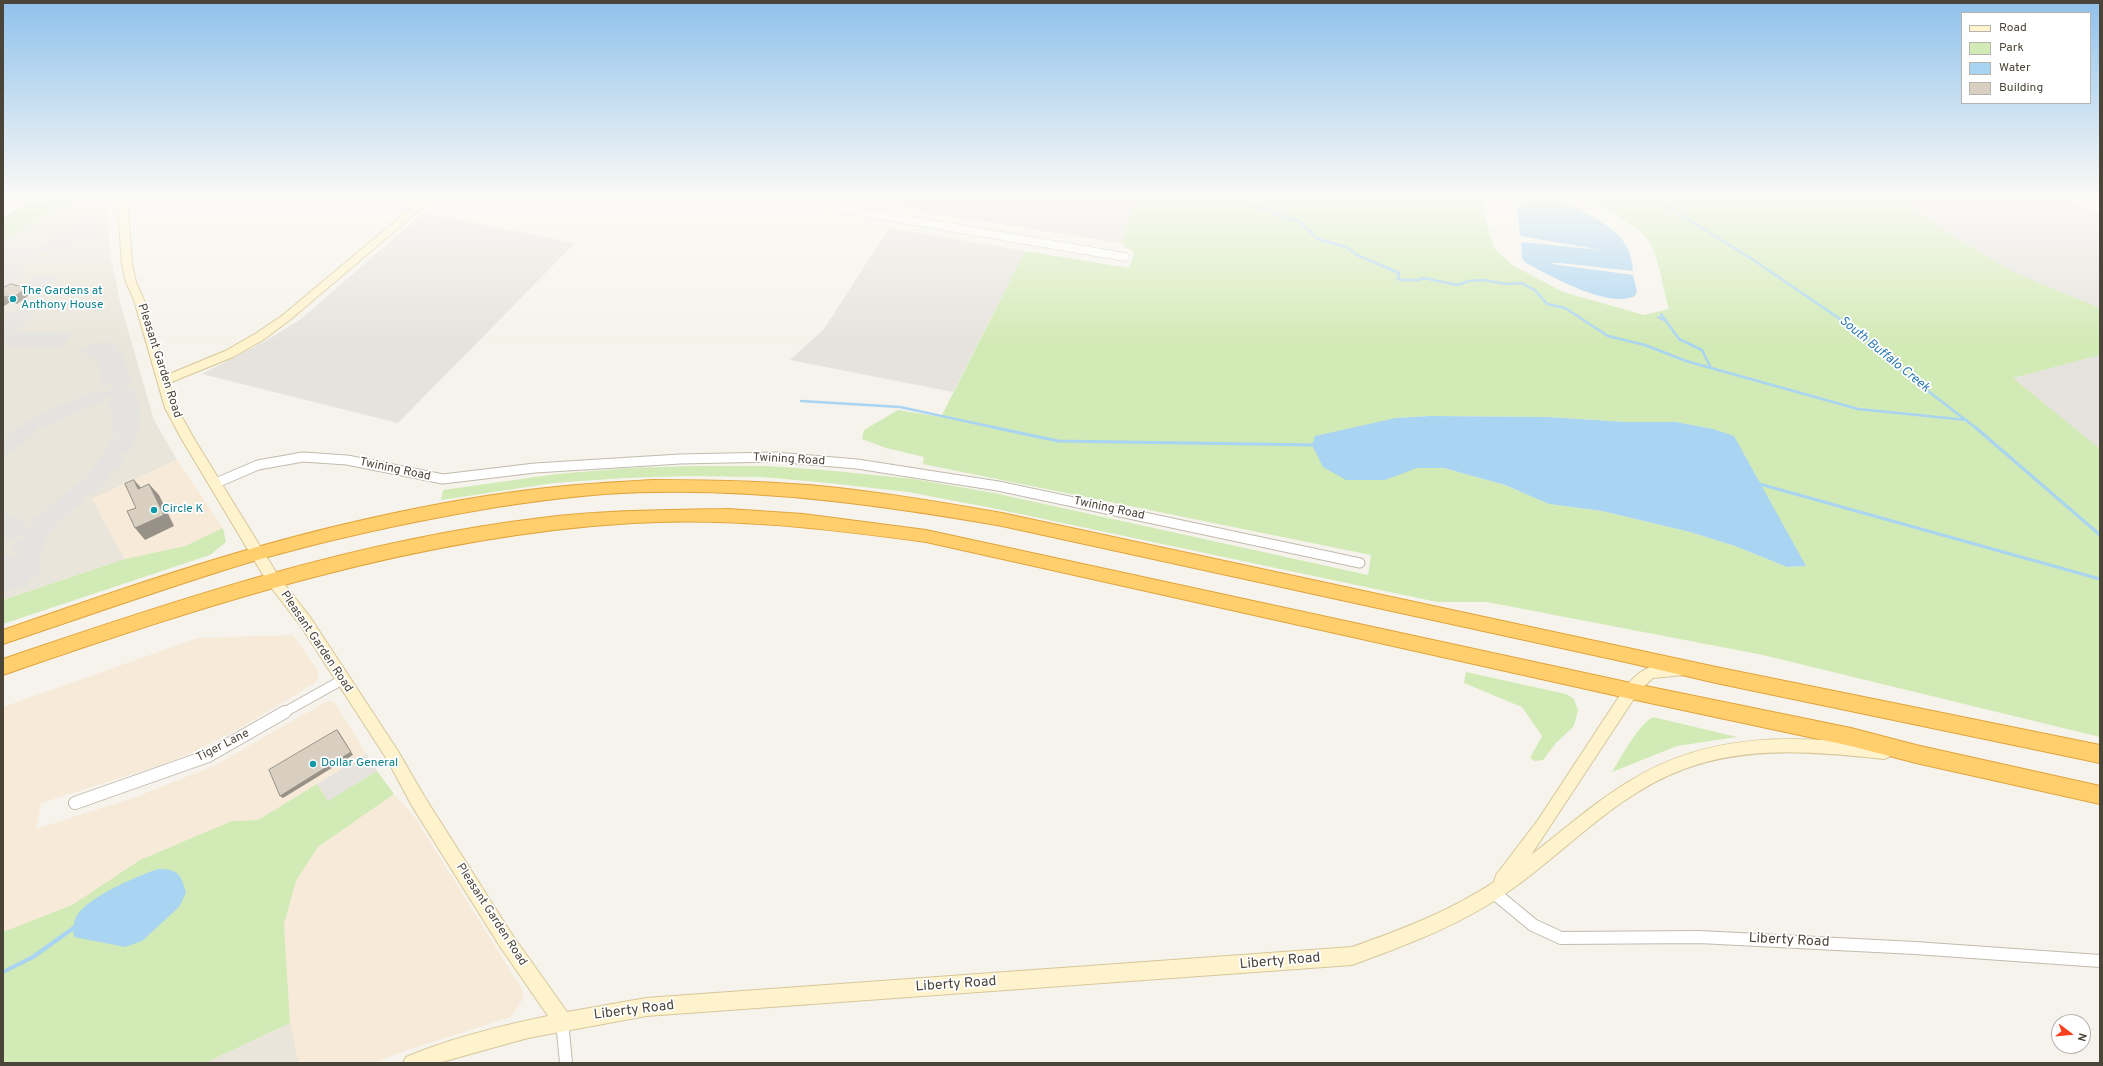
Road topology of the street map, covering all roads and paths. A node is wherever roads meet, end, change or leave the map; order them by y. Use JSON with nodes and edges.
{"nodes":[{"id":1,"x":126,"y":246,"type":"edge"},
{"id":2,"x":372,"y":246,"type":"edge"},
{"id":3,"x":1064,"y":246,"type":"edge"},
{"id":4,"x":1125,"y":256,"type":"dead end"},
{"id":5,"x":164,"y":382,"type":"junction"},
{"id":6,"x":216,"y":483,"type":"junction"},
{"id":7,"x":258,"y":554,"type":"junction"},
{"id":8,"x":1360,"y":563,"type":"dead end"},
{"id":9,"x":274,"y":581,"type":"junction"},
{"id":10,"x":3,"y":637,"type":"edge"},
{"id":11,"x":3,"y":668,"type":"edge"},
{"id":12,"x":1716,"y":675,"type":"junction"},
{"id":13,"x":342,"y":680,"type":"junction"},
{"id":14,"x":1631,"y":691,"type":"junction"},
{"id":15,"x":1916,"y":754,"type":"junction"},
{"id":16,"x":2100,"y":754,"type":"edge"},
{"id":17,"x":2100,"y":794,"type":"edge"},
{"id":18,"x":75,"y":803,"type":"dead end"},
{"id":19,"x":1493,"y":892,"type":"junction"},
{"id":20,"x":2100,"y":961,"type":"edge"},
{"id":21,"x":562,"y":1021,"type":"junction"},
{"id":22,"x":412,"y":1063,"type":"edge"},
{"id":23,"x":566,"y":1063,"type":"edge"}],
"edges":[{"from":1,"to":5,"type":"street","name":"Pleasant Garden Road"},
{"from":2,"to":5,"type":"street"},
{"from":3,"to":4,"type":"street"},
{"from":5,"to":6,"type":"street","name":"Pleasant Garden Road"},
{"from":6,"to":7,"type":"street","name":"Pleasant Garden Road"},
{"from":6,"to":8,"type":"street","name":"Twining Road"},
{"from":7,"to":9,"type":"street","name":"Pleasant Garden Road"},
{"from":7,"to":10,"type":"highway"},
{"from":7,"to":12,"type":"highway"},
{"from":9,"to":11,"type":"highway"},
{"from":9,"to":13,"type":"street","name":"Pleasant Garden Road"},
{"from":9,"to":14,"type":"highway"},
{"from":12,"to":14,"type":"street","name":"Liberty Road"},
{"from":12,"to":16,"type":"highway"},
{"from":13,"to":18,"type":"street","name":"Tiger Lane"},
{"from":13,"to":21,"type":"street","name":"Pleasant Garden Road"},
{"from":14,"to":15,"type":"highway"},
{"from":14,"to":19,"type":"street","name":"Liberty Road"},
{"from":15,"to":17,"type":"highway"},
{"from":15,"to":19,"type":"street","name":"Liberty Road"},
{"from":19,"to":20,"type":"street","name":"Liberty Road"},
{"from":19,"to":21,"type":"street","name":"Liberty Road"},
{"from":21,"to":22,"type":"street","name":"Liberty Road"},
{"from":21,"to":23,"type":"street","name":"Pleasant Garden Road"}]}
